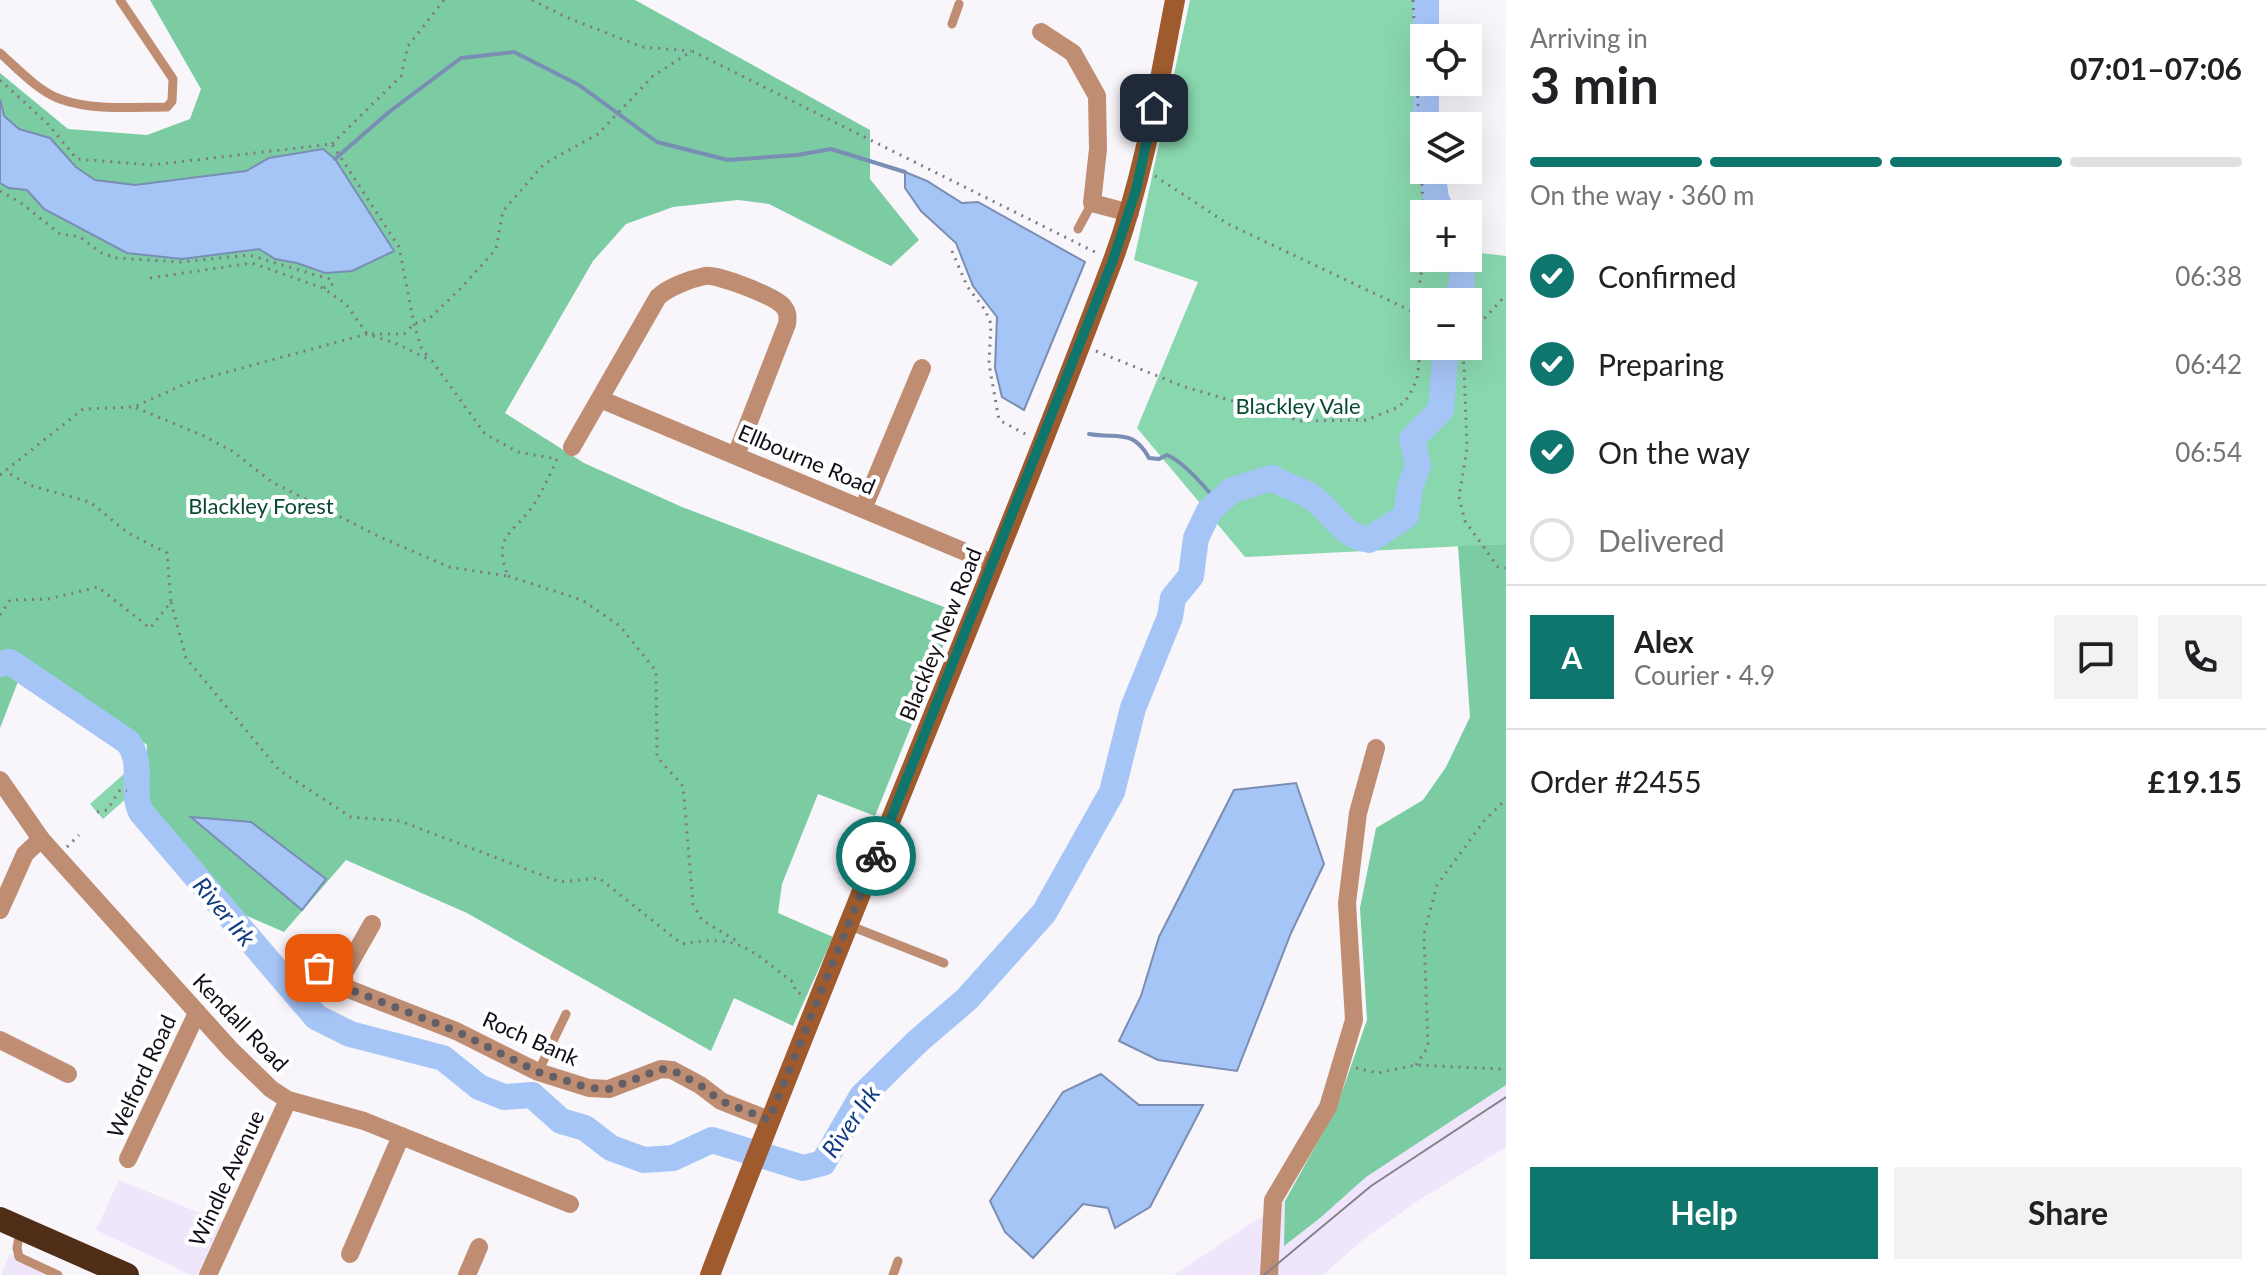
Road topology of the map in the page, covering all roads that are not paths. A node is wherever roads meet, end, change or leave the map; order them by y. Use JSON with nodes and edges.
{"nodes":[{"id":1,"x":120,"y":0,"type":"edge"},
{"id":2,"x":1175,"y":0,"type":"edge"},
{"id":3,"x":959,"y":4,"type":"dead end"},
{"id":4,"x":952,"y":24,"type":"dead end"},
{"id":5,"x":1041,"y":32,"type":"dead end"},
{"id":6,"x":0,"y":53,"type":"edge"},
{"id":7,"x":1092,"y":203,"type":"junction"},
{"id":8,"x":1130,"y":213,"type":"junction"},
{"id":9,"x":1078,"y":229,"type":"dead end"},
{"id":10,"x":922,"y":368,"type":"dead end"},
{"id":11,"x":600,"y":399,"type":"junction"},
{"id":12,"x":572,"y":447,"type":"dead end"},
{"id":13,"x":736,"y":455,"type":"junction"},
{"id":14,"x":863,"y":509,"type":"junction"},
{"id":15,"x":994,"y":564,"type":"junction"},
{"id":16,"x":1376,"y":748,"type":"dead end"},
{"id":17,"x":0,"y":780,"type":"edge"},
{"id":18,"x":41,"y":839,"type":"junction"},
{"id":19,"x":0,"y":910,"type":"edge"},
{"id":20,"x":372,"y":924,"type":"dead end"},
{"id":21,"x":848,"y":925,"type":"junction"},
{"id":22,"x":944,"y":963,"type":"dead end"},
{"id":23,"x":319,"y":968,"type":"dead end"},
{"id":24,"x":339,"y":982,"type":"junction"},
{"id":25,"x":197,"y":1013,"type":"junction"},
{"id":26,"x":566,"y":1014,"type":"dead end"},
{"id":27,"x":0,"y":1040,"type":"edge"},
{"id":28,"x":538,"y":1072,"type":"junction"},
{"id":29,"x":68,"y":1074,"type":"dead end"},
{"id":30,"x":288,"y":1100,"type":"junction"},
{"id":31,"x":766,"y":1130,"type":"junction"},
{"id":32,"x":401,"y":1136,"type":"junction"},
{"id":33,"x":128,"y":1159,"type":"dead end"},
{"id":34,"x":570,"y":1204,"type":"dead end"},
{"id":35,"x":10,"y":1224,"type":"edge"},
{"id":36,"x":479,"y":1247,"type":"dead end"},
{"id":37,"x":350,"y":1254,"type":"dead end"},
{"id":38,"x":898,"y":1261,"type":"dead end"},
{"id":39,"x":119,"y":1273,"type":"edge"},
{"id":40,"x":58,"y":1275,"type":"edge"},
{"id":41,"x":208,"y":1275,"type":"edge"},
{"id":42,"x":467,"y":1275,"type":"edge"},
{"id":43,"x":710,"y":1275,"type":"edge"},
{"id":44,"x":893,"y":1275,"type":"edge"},
{"id":45,"x":1269,"y":1275,"type":"edge"}],
"edges":[{"from":1,"to":6,"type":"lane"},
{"from":2,"to":8,"type":"street","name":"Blackley New Road"},
{"from":3,"to":4,"type":"lane"},
{"from":5,"to":7,"type":"street"},
{"from":7,"to":8,"type":"street"},
{"from":7,"to":9,"type":"lane"},
{"from":8,"to":15,"type":"street","name":"Blackley New Road"},
{"from":10,"to":14,"type":"street"},
{"from":11,"to":12,"type":"street"},
{"from":11,"to":13,"type":"street","name":"Ellbourne Road"},
{"from":11,"to":13,"type":"street"},
{"from":13,"to":14,"type":"street","name":"Ellbourne Road"},
{"from":14,"to":15,"type":"street","name":"Ellbourne Road"},
{"from":15,"to":21,"type":"street","name":"Blackley New Road"},
{"from":16,"to":45,"type":"street"},
{"from":17,"to":18,"type":"street","name":"Kendall Road"},
{"from":18,"to":19,"type":"street"},
{"from":18,"to":25,"type":"street","name":"Kendall Road"},
{"from":20,"to":24,"type":"street"},
{"from":21,"to":22,"type":"lane"},
{"from":21,"to":31,"type":"street","name":"Blackley New Road"},
{"from":23,"to":24,"type":"street","name":"Roch Bank"},
{"from":24,"to":28,"type":"street","name":"Roch Bank"},
{"from":25,"to":30,"type":"street","name":"Kendall Road"},
{"from":25,"to":33,"type":"street","name":"Welford Road"},
{"from":26,"to":28,"type":"lane"},
{"from":27,"to":29,"type":"street"},
{"from":28,"to":31,"type":"street","name":"Roch Bank"},
{"from":30,"to":32,"type":"street","name":"Kendall Road"},
{"from":30,"to":41,"type":"street","name":"Windle Avenue"},
{"from":31,"to":43,"type":"street","name":"Blackley New Road"},
{"from":32,"to":34,"type":"street","name":"Kendall Road"},
{"from":32,"to":37,"type":"street"},
{"from":35,"to":39,"type":"highway"},
{"from":35,"to":40,"type":"lane"},
{"from":36,"to":42,"type":"street"},
{"from":38,"to":44,"type":"lane"}]}
